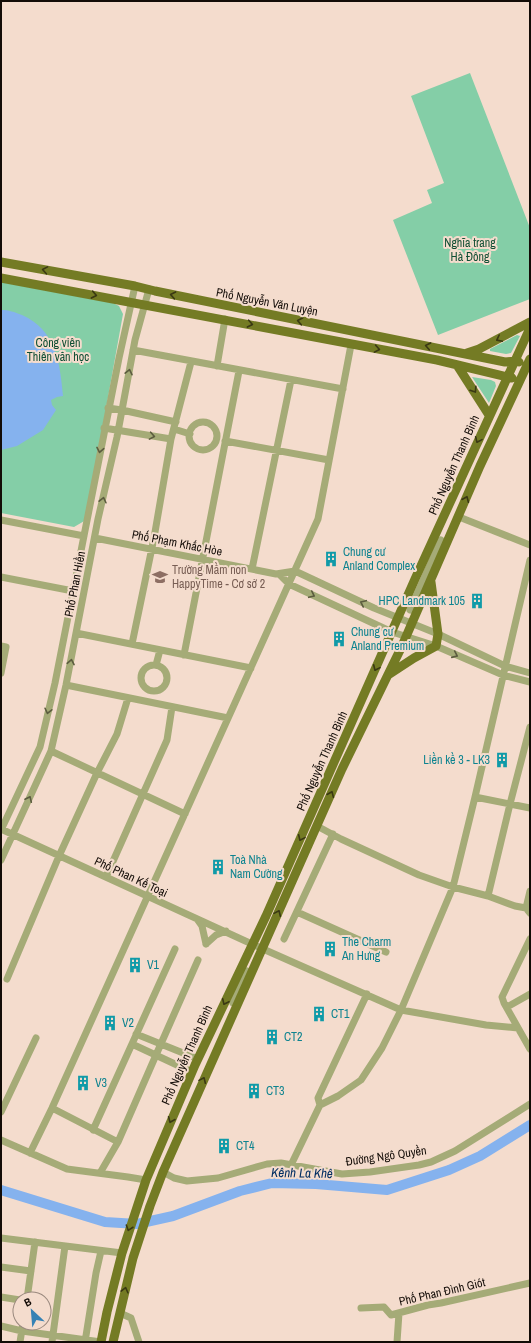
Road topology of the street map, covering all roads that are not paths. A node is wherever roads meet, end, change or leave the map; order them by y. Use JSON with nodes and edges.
{"nodes":[{"id":1,"x":1,"y":262,"type":"edge"},
{"id":2,"x":1,"y":278,"type":"edge"},
{"id":3,"x":135,"y":286,"type":"junction"},
{"id":4,"x":149,"y":289,"type":"junction"},
{"id":5,"x":132,"y":302,"type":"junction"},
{"id":6,"x":144,"y":304,"type":"junction"},
{"id":7,"x":225,"y":319,"type":"junction"},
{"id":8,"x":530,"y":322,"type":"edge"},
{"id":9,"x":530,"y":328,"type":"edge"},
{"id":10,"x":351,"y":345,"type":"junction"},
{"id":11,"x":133,"y":350,"type":"junction"},
{"id":12,"x":466,"y":353,"type":"junction"},
{"id":13,"x":515,"y":361,"type":"junction"},
{"id":14,"x":191,"y":362,"type":"junction"},
{"id":15,"x":529,"y":362,"type":"edge"},
{"id":16,"x":457,"y":365,"type":"junction"},
{"id":17,"x":216,"y":366,"type":"junction"},
{"id":18,"x":239,"y":371,"type":"junction"},
{"id":19,"x":507,"y":377,"type":"junction"},
{"id":20,"x":291,"y":380,"type":"junction"},
{"id":21,"x":520,"y":381,"type":"junction"},
{"id":22,"x":343,"y":389,"type":"junction"},
{"id":23,"x":108,"y":408,"type":"junction"},
{"id":24,"x":122,"y":410,"type":"junction"},
{"id":25,"x":490,"y":415,"type":"junction"},
{"id":26,"x":175,"y":425,"type":"junction"},
{"id":27,"x":104,"y":428,"type":"junction"},
{"id":28,"x":118,"y":430,"type":"junction"},
{"id":29,"x":190,"y":434,"type":"dead end"},
{"id":30,"x":171,"y":439,"type":"junction"},
{"id":31,"x":225,"y":441,"type":"junction"},
{"id":32,"x":276,"y":451,"type":"junction"},
{"id":33,"x":329,"y":460,"type":"junction"},
{"id":34,"x":459,"y":517,"type":"junction"},
{"id":35,"x":1,"y":520,"type":"edge"},
{"id":36,"x":84,"y":536,"type":"junction"},
{"id":37,"x":95,"y":538,"type":"junction"},
{"id":38,"x":441,"y":540,"type":"dead end"},
{"id":39,"x":530,"y":546,"type":"edge"},
{"id":40,"x":152,"y":549,"type":"junction"},
{"id":41,"x":202,"y":559,"type":"junction"},
{"id":42,"x":530,"y":560,"type":"edge"},
{"id":43,"x":252,"y":569,"type":"junction"},
{"id":44,"x":295,"y":571,"type":"junction"},
{"id":45,"x":279,"y":574,"type":"junction"},
{"id":46,"x":1,"y":577,"type":"edge"},
{"id":47,"x":431,"y":580,"type":"junction"},
{"id":48,"x":290,"y":584,"type":"junction"},
{"id":49,"x":73,"y":591,"type":"junction"},
{"id":50,"x":410,"y":610,"type":"dead end"},
{"id":51,"x":398,"y":619,"type":"junction"},
{"id":52,"x":411,"y":624,"type":"junction"},
{"id":53,"x":392,"y":632,"type":"junction"},
{"id":54,"x":76,"y":633,"type":"junction"},
{"id":55,"x":438,"y":634,"type":"junction"},
{"id":56,"x":406,"y":636,"type":"junction"},
{"id":57,"x":132,"y":644,"type":"junction"},
{"id":58,"x":1,"y":646,"type":"edge"},
{"id":59,"x":436,"y":646,"type":"junction"},
{"id":60,"x":160,"y":650,"type":"junction"},
{"id":61,"x":184,"y":655,"type":"junction"},
{"id":62,"x":156,"y":665,"type":"junction"},
{"id":63,"x":505,"y":666,"type":"junction"},
{"id":64,"x":251,"y":668,"type":"junction"},
{"id":65,"x":530,"y":672,"type":"edge"},
{"id":66,"x":1,"y":673,"type":"edge"},
{"id":67,"x":503,"y":675,"type":"junction"},
{"id":68,"x":387,"y":676,"type":"junction"},
{"id":69,"x":530,"y":682,"type":"edge"},
{"id":70,"x":66,"y":685,"type":"junction"},
{"id":71,"x":151,"y":690,"type":"junction"},
{"id":72,"x":128,"y":698,"type":"junction"},
{"id":73,"x":150,"y":702,"type":"junction"},
{"id":74,"x":172,"y":707,"type":"junction"},
{"id":75,"x":228,"y":718,"type":"junction"},
{"id":76,"x":530,"y":728,"type":"edge"},
{"id":77,"x":50,"y":751,"type":"junction"},
{"id":78,"x":97,"y":773,"type":"junction"},
{"id":79,"x":144,"y":794,"type":"junction"},
{"id":80,"x":475,"y":797,"type":"junction"},
{"id":81,"x":510,"y":804,"type":"junction"},
{"id":82,"x":530,"y":808,"type":"edge"},
{"id":83,"x":185,"y":814,"type":"junction"},
{"id":84,"x":317,"y":826,"type":"junction"},
{"id":85,"x":1,"y":829,"type":"edge"},
{"id":86,"x":13,"y":834,"type":"junction"},
{"id":87,"x":333,"y":834,"type":"junction"},
{"id":88,"x":59,"y":856,"type":"junction"},
{"id":89,"x":1,"y":860,"type":"edge"},
{"id":90,"x":106,"y":877,"type":"junction"},
{"id":91,"x":453,"y":887,"type":"junction"},
{"id":92,"x":530,"y":892,"type":"edge"},
{"id":93,"x":147,"y":896,"type":"junction"},
{"id":94,"x":488,"y":896,"type":"junction"},
{"id":95,"x":528,"y":910,"type":"edge"},
{"id":96,"x":297,"y":912,"type":"junction"},
{"id":97,"x":198,"y":919,"type":"junction"},
{"id":98,"x":226,"y":931,"type":"junction"},
{"id":99,"x":284,"y":939,"type":"dead end"},
{"id":100,"x":530,"y":939,"type":"edge"},
{"id":101,"x":253,"y":943,"type":"junction"},
{"id":102,"x":174,"y":949,"type":"dead end"},
{"id":103,"x":263,"y":949,"type":"junction"},
{"id":104,"x":386,"y":952,"type":"dead end"},
{"id":105,"x":198,"y":960,"type":"dead end"},
{"id":106,"x":247,"y":971,"type":"dead end"},
{"id":107,"x":7,"y":979,"type":"dead end"},
{"id":108,"x":367,"y":994,"type":"junction"},
{"id":109,"x":530,"y":994,"type":"edge"},
{"id":110,"x":233,"y":1003,"type":"dead end"},
{"id":111,"x":507,"y":1007,"type":"junction"},
{"id":112,"x":401,"y":1010,"type":"junction"},
{"id":113,"x":518,"y":1028,"type":"junction"},
{"id":114,"x":136,"y":1034,"type":"junction"},
{"id":115,"x":36,"y":1038,"type":"dead end"},
{"id":116,"x":132,"y":1044,"type":"junction"},
{"id":117,"x":161,"y":1044,"type":"junction"},
{"id":118,"x":530,"y":1050,"type":"edge"},
{"id":119,"x":156,"y":1055,"type":"junction"},
{"id":120,"x":198,"y":1059,"type":"junction"},
{"id":121,"x":192,"y":1072,"type":"junction"},
{"id":122,"x":530,"y":1104,"type":"edge"},
{"id":123,"x":320,"y":1105,"type":"junction"},
{"id":124,"x":52,"y":1108,"type":"junction"},
{"id":125,"x":1,"y":1112,"type":"edge"},
{"id":126,"x":93,"y":1130,"type":"junction"},
{"id":127,"x":1,"y":1140,"type":"edge"},
{"id":128,"x":118,"y":1142,"type":"junction"},
{"id":129,"x":30,"y":1153,"type":"junction"},
{"id":130,"x":291,"y":1165,"type":"junction"},
{"id":131,"x":163,"y":1172,"type":"junction"},
{"id":132,"x":100,"y":1173,"type":"junction"},
{"id":133,"x":146,"y":1180,"type":"junction"},
{"id":134,"x":1,"y":1238,"type":"edge"},
{"id":135,"x":35,"y":1242,"type":"junction"},
{"id":136,"x":65,"y":1246,"type":"junction"},
{"id":137,"x":101,"y":1251,"type":"junction"},
{"id":138,"x":122,"y":1253,"type":"junction"},
{"id":139,"x":1,"y":1267,"type":"edge"},
{"id":140,"x":31,"y":1271,"type":"junction"},
{"id":141,"x":530,"y":1283,"type":"edge"},
{"id":142,"x":28,"y":1291,"type":"edge"},
{"id":143,"x":1,"y":1297,"type":"edge"},
{"id":144,"x":12,"y":1299,"type":"edge"},
{"id":145,"x":361,"y":1308,"type":"dead end"},
{"id":146,"x":120,"y":1313,"type":"junction"},
{"id":147,"x":399,"y":1313,"type":"junction"},
{"id":148,"x":1,"y":1326,"type":"edge"},
{"id":149,"x":12,"y":1329,"type":"edge"},
{"id":150,"x":22,"y":1331,"type":"joint"},
{"id":151,"x":53,"y":1338,"type":"edge"},
{"id":152,"x":85,"y":1340,"type":"edge"},
{"id":153,"x":20,"y":1342,"type":"edge"},
{"id":154,"x":101,"y":1342,"type":"edge"},
{"id":155,"x":114,"y":1342,"type":"edge"},
{"id":156,"x":139,"y":1342,"type":"edge"},
{"id":157,"x":397,"y":1342,"type":"edge"}],
"edges":[{"from":3,"to":1,"type":"main road","name":"Phố Nguyễn Văn Luyện","one_way":true},
{"from":2,"to":5,"type":"main road","name":"Phố Nguyễn Văn Luyện","one_way":true},
{"from":3,"to":4,"type":"main road","name":"Phố Nguyễn Văn Luyện"},
{"from":3,"to":5,"type":"street","name":"Phố Phan Hiền"},
{"from":4,"to":6,"type":"street","name":"Phố Phan Hiền"},
{"from":12,"to":4,"type":"main road","name":"Phố Nguyễn Văn Luyện","one_way":true},
{"from":5,"to":6,"type":"main road","name":"Phố Nguyễn Văn Luyện"},
{"from":5,"to":23,"type":"street","name":"Phố Phan Hiền"},
{"from":6,"to":7,"type":"main road","name":"Phố Nguyễn Văn Luyện"},
{"from":6,"to":11,"type":"street","name":"Phố Phan Hiền"},
{"from":7,"to":10,"type":"main road","name":"Phố Nguyễn Văn Luyện","one_way":true},
{"from":7,"to":17,"type":"street"},
{"from":8,"to":12,"type":"main road","one_way":true},
{"from":9,"to":13,"type":"main road","name":"Phố Nguyễn Thanh Bình"},
{"from":10,"to":16,"type":"main road","name":"Phố Nguyễn Văn Luyện","one_way":true},
{"from":10,"to":22,"type":"street"},
{"from":11,"to":14,"type":"street"},
{"from":24,"to":11,"type":"street","name":"Phố Phan Hiền","one_way":true},
{"from":12,"to":13,"type":"main road","name":"Phố Nguyễn Văn Luyện"},
{"from":13,"to":15,"type":"main road","name":"Phố Nguyễn Văn Luyện"},
{"from":13,"to":19,"type":"main road","name":"Phố Nguyễn Thanh Bình"},
{"from":14,"to":17,"type":"street"},
{"from":14,"to":26,"type":"street"},
{"from":15,"to":21,"type":"main road","name":"Phố Nguyễn Thanh Bình"},
{"from":16,"to":19,"type":"main road","name":"Phố Nguyễn Văn Luyện"},
{"from":16,"to":25,"type":"main road","one_way":true},
{"from":17,"to":18,"type":"street"},
{"from":18,"to":20,"type":"street"},
{"from":18,"to":31,"type":"street"},
{"from":19,"to":21,"type":"main road","name":"Phố Nguyễn Văn Luyện"},
{"from":19,"to":25,"type":"main road","name":"Phố Nguyễn Thanh Bình"},
{"from":20,"to":22,"type":"street"},
{"from":20,"to":32,"type":"street"},
{"from":34,"to":21,"type":"main road","name":"Phố Nguyễn Thanh Bình","one_way":true},
{"from":22,"to":33,"type":"street"},
{"from":23,"to":24,"type":"street"},
{"from":23,"to":27,"type":"street","name":"Phố Phan Hiền"},
{"from":24,"to":26,"type":"street"},
{"from":24,"to":28,"type":"street","name":"Phố Phan Hiền"},
{"from":25,"to":51,"type":"main road","name":"Phố Nguyễn Thanh Bình","one_way":true},
{"from":26,"to":29,"type":"street"},
{"from":26,"to":30,"type":"street"},
{"from":27,"to":28,"type":"street"},
{"from":27,"to":36,"type":"street","name":"Phố Phan Hiền","one_way":true},
{"from":28,"to":30,"type":"street","one_way":true},
{"from":37,"to":28,"type":"street","name":"Phố Phan Hiền","one_way":true},
{"from":30,"to":40,"type":"street"},
{"from":31,"to":32,"type":"street"},
{"from":31,"to":41,"type":"street"},
{"from":32,"to":33,"type":"street"},
{"from":32,"to":43,"type":"street"},
{"from":33,"to":44,"type":"street"},
{"from":34,"to":39,"type":"street"},
{"from":34,"to":47,"type":"main road","name":"Phố Nguyễn Thanh Bình"},
{"from":35,"to":36,"type":"street"},
{"from":36,"to":37,"type":"street","name":"Phố Phạm Khắc Hòe"},
{"from":36,"to":49,"type":"street","name":"Phố Phan Hiền"},
{"from":37,"to":40,"type":"street","name":"Phố Phạm Khắc Hòe"},
{"from":37,"to":54,"type":"street","name":"Phố Phan Hiền"},
{"from":38,"to":50,"type":"street"},
{"from":40,"to":41,"type":"street","name":"Phố Phạm Khắc Hòe"},
{"from":40,"to":57,"type":"street"},
{"from":41,"to":43,"type":"street","name":"Phố Phạm Khắc Hòe"},
{"from":41,"to":61,"type":"street"},
{"from":42,"to":63,"type":"street"},
{"from":43,"to":45,"type":"street","name":"Phố Phạm Khắc Hòe"},
{"from":44,"to":45,"type":"street","name":"Phố Phạm Khắc Hòe"},
{"from":44,"to":48,"type":"street"},
{"from":51,"to":44,"type":"street","one_way":true},
{"from":45,"to":48,"type":"street"},
{"from":46,"to":49,"type":"street"},
{"from":47,"to":52,"type":"main road","name":"Phố Nguyễn Thanh Bình"},
{"from":47,"to":55,"type":"main road"},
{"from":48,"to":53,"type":"street","one_way":true},
{"from":48,"to":64,"type":"street"},
{"from":49,"to":85,"type":"street","name":"Phố Phan Hiền","one_way":true},
{"from":51,"to":52,"type":"street"},
{"from":51,"to":53,"type":"main road","name":"Phố Nguyễn Thanh Bình"},
{"from":52,"to":55,"type":"street"},
{"from":52,"to":56,"type":"main road","name":"Phố Nguyễn Thanh Bình"},
{"from":53,"to":56,"type":"street"},
{"from":53,"to":101,"type":"main road","name":"Phố Nguyễn Thanh Bình","one_way":true},
{"from":54,"to":57,"type":"street"},
{"from":70,"to":54,"type":"street","name":"Phố Phan Hiền","one_way":true},
{"from":55,"to":59,"type":"main road"},
{"from":55,"to":63,"type":"street"},
{"from":56,"to":59,"type":"street"},
{"from":56,"to":68,"type":"main road","name":"Phố Nguyễn Thanh Bình"},
{"from":57,"to":60,"type":"street"},
{"from":58,"to":66,"type":"street"},
{"from":59,"to":67,"type":"street","one_way":true},
{"from":59,"to":68,"type":"main road"},
{"from":60,"to":61,"type":"street"},
{"from":60,"to":62,"type":"street"},
{"from":61,"to":64,"type":"street"},
{"from":62,"to":71,"type":"street"},
{"from":62,"to":71,"type":"street"},
{"from":63,"to":65,"type":"street"},
{"from":63,"to":67,"type":"street"},
{"from":64,"to":75,"type":"street"},
{"from":67,"to":69,"type":"street"},
{"from":67,"to":80,"type":"street"},
{"from":84,"to":68,"type":"main road","name":"Phố Nguyễn Thanh Bình","one_way":true},
{"from":70,"to":72,"type":"street"},
{"from":70,"to":77,"type":"street","name":"Phố Phan Hiền"},
{"from":71,"to":73,"type":"street"},
{"from":72,"to":73,"type":"street"},
{"from":72,"to":78,"type":"street"},
{"from":73,"to":74,"type":"street"},
{"from":74,"to":75,"type":"street"},
{"from":74,"to":79,"type":"street"},
{"from":75,"to":83,"type":"street"},
{"from":76,"to":81,"type":"street"},
{"from":77,"to":78,"type":"street"},
{"from":86,"to":77,"type":"street","name":"Phố Phan Hiền","one_way":true},
{"from":78,"to":79,"type":"street"},
{"from":78,"to":88,"type":"street"},
{"from":79,"to":83,"type":"street"},
{"from":79,"to":90,"type":"street"},
{"from":80,"to":81,"type":"street"},
{"from":80,"to":91,"type":"street"},
{"from":81,"to":82,"type":"street"},
{"from":81,"to":94,"type":"street"},
{"from":83,"to":93,"type":"street"},
{"from":84,"to":87,"type":"street"},
{"from":103,"to":84,"type":"main road","name":"Phố Nguyễn Thanh Bình","one_way":true},
{"from":85,"to":86,"type":"street","name":"Phố Phan Kế Toại"},
{"from":86,"to":88,"type":"street","name":"Phố Phan Kế Toại"},
{"from":86,"to":89,"type":"street","name":"Phố Phan Hiền"},
{"from":87,"to":91,"type":"street"},
{"from":87,"to":96,"type":"street"},
{"from":88,"to":90,"type":"street","name":"Phố Phan Kế Toại"},
{"from":88,"to":107,"type":"street"},
{"from":90,"to":93,"type":"street","name":"Phố Phan Kế Toại"},
{"from":91,"to":94,"type":"street"},
{"from":91,"to":112,"type":"street"},
{"from":92,"to":95,"type":"street"},
{"from":93,"to":97,"type":"street","name":"Phố Phan Kế Toại"},
{"from":93,"to":124,"type":"street"},
{"from":94,"to":95,"type":"street"},
{"from":96,"to":99,"type":"street"},
{"from":96,"to":104,"type":"street"},
{"from":97,"to":98,"type":"street","name":"Phố Phan Kế Toại"},
{"from":97,"to":98,"type":"street"},
{"from":98,"to":101,"type":"street","name":"Phố Phan Kế Toại"},
{"from":100,"to":111,"type":"street"},
{"from":101,"to":103,"type":"street","name":"Phố Phan Kế Toại"},
{"from":101,"to":120,"type":"main road","name":"Phố Nguyễn Thanh Bình","one_way":true},
{"from":102,"to":114,"type":"street"},
{"from":103,"to":108,"type":"street","name":"Phố Phan Kế Toại"},
{"from":131,"to":103,"type":"main road","name":"Phố Nguyễn Thanh Bình","one_way":true},
{"from":105,"to":117,"type":"street"},
{"from":106,"to":110,"type":"street"},
{"from":108,"to":112,"type":"street","name":"Phố Phan Kế Toại"},
{"from":108,"to":123,"type":"street"},
{"from":109,"to":111,"type":"street"},
{"from":111,"to":113,"type":"street"},
{"from":112,"to":113,"type":"street","name":"Phố Phan Kế Toại"},
{"from":112,"to":123,"type":"street"},
{"from":113,"to":118,"type":"street"},
{"from":114,"to":116,"type":"street"},
{"from":114,"to":117,"type":"street"},
{"from":115,"to":125,"type":"street"},
{"from":116,"to":119,"type":"street"},
{"from":116,"to":126,"type":"street"},
{"from":117,"to":119,"type":"street"},
{"from":117,"to":120,"type":"street"},
{"from":119,"to":121,"type":"street"},
{"from":119,"to":128,"type":"street"},
{"from":120,"to":121,"type":"main road","name":"Phố Nguyễn Thanh Bình"},
{"from":121,"to":133,"type":"main road","name":"Phố Nguyễn Thanh Bình","one_way":true},
{"from":122,"to":130,"type":"street","name":"Đường Ngô Quyền"},
{"from":123,"to":130,"type":"street"},
{"from":124,"to":126,"type":"street"},
{"from":124,"to":129,"type":"street"},
{"from":126,"to":128,"type":"street"},
{"from":127,"to":129,"type":"street"},
{"from":128,"to":132,"type":"street"},
{"from":129,"to":132,"type":"street"},
{"from":130,"to":131,"type":"street","name":"Đường Ngô Quyền"},
{"from":146,"to":131,"type":"main road","name":"Phố Nguyễn Thanh Bình","one_way":true},
{"from":132,"to":133,"type":"street"},
{"from":133,"to":138,"type":"main road","name":"Phố Nguyễn Thanh Bình","one_way":true},
{"from":134,"to":135,"type":"street"},
{"from":135,"to":136,"type":"street"},
{"from":135,"to":140,"type":"street"},
{"from":136,"to":137,"type":"street"},
{"from":136,"to":151,"type":"street"},
{"from":137,"to":138,"type":"street"},
{"from":137,"to":152,"type":"street"},
{"from":138,"to":154,"type":"main road"},
{"from":139,"to":140,"type":"street"},
{"from":140,"to":142,"type":"street"},
{"from":141,"to":147,"type":"street","name":"Phố Phan Đình Giót"},
{"from":143,"to":144,"type":"street"},
{"from":145,"to":147,"type":"street","name":"Phố Phan Đình Giót"},
{"from":146,"to":155,"type":"main road"},
{"from":146,"to":156,"type":"street"},
{"from":147,"to":157,"type":"street"},
{"from":148,"to":149,"type":"street"},
{"from":150,"to":151,"type":"street"},
{"from":150,"to":153,"type":"street"},
{"from":151,"to":152,"type":"street"},
{"from":152,"to":154,"type":"street"}]}
